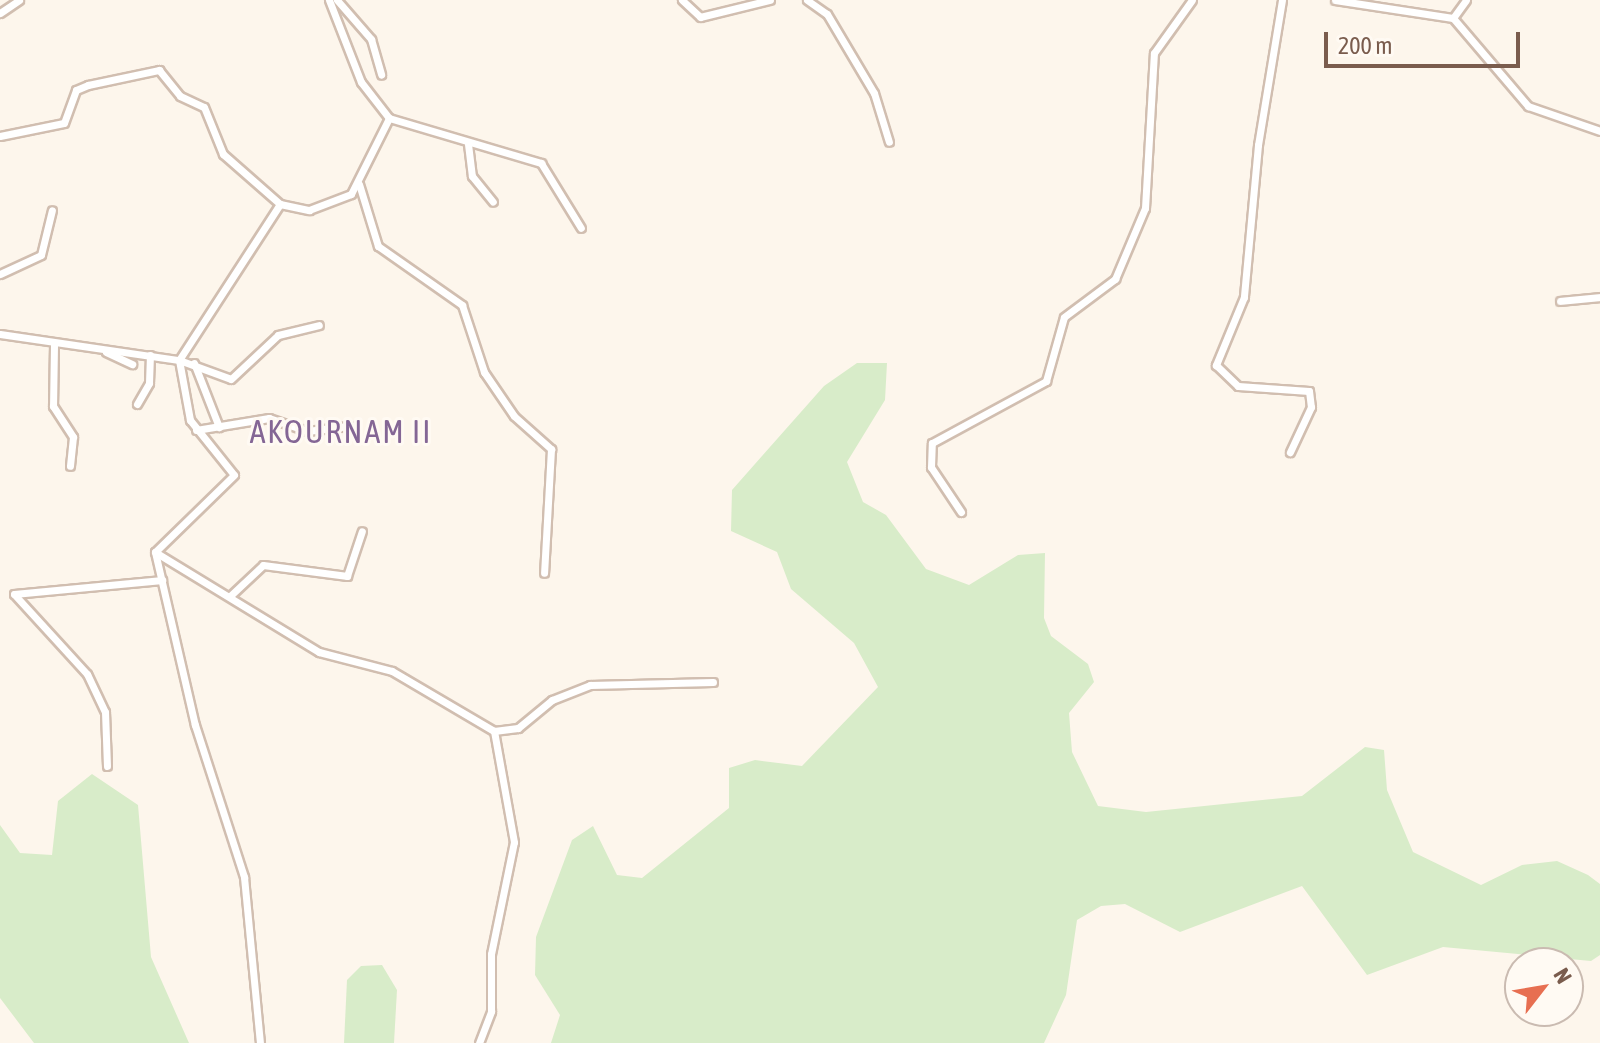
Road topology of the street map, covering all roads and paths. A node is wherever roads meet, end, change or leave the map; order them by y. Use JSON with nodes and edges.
{"nodes":[{"id":1,"x":19,"y":0,"type":"edge"},
{"id":2,"x":329,"y":0,"type":"edge"},
{"id":3,"x":337,"y":0,"type":"edge"},
{"id":4,"x":682,"y":0,"type":"edge"},
{"id":5,"x":770,"y":0,"type":"edge"},
{"id":6,"x":807,"y":0,"type":"edge"},
{"id":7,"x":1192,"y":0,"type":"edge"},
{"id":8,"x":1282,"y":0,"type":"edge"},
{"id":9,"x":1335,"y":0,"type":"edge"},
{"id":10,"x":1466,"y":0,"type":"edge"},
{"id":11,"x":0,"y":13,"type":"edge"},
{"id":12,"x":1453,"y":18,"type":"junction"},
{"id":13,"x":381,"y":75,"type":"dead end"},
{"id":14,"x":389,"y":118,"type":"junction"},
{"id":15,"x":1600,"y":131,"type":"edge"},
{"id":16,"x":0,"y":136,"type":"edge"},
{"id":17,"x":889,"y":142,"type":"dead end"},
{"id":18,"x":468,"y":144,"type":"junction"},
{"id":19,"x":359,"y":184,"type":"junction"},
{"id":20,"x":493,"y":202,"type":"dead end"},
{"id":21,"x":280,"y":204,"type":"junction"},
{"id":22,"x":52,"y":210,"type":"dead end"},
{"id":23,"x":581,"y":228,"type":"dead end"},
{"id":24,"x":0,"y":274,"type":"edge"},
{"id":25,"x":1600,"y":297,"type":"edge"},
{"id":26,"x":1560,"y":301,"type":"dead end"},
{"id":27,"x":319,"y":325,"type":"dead end"},
{"id":28,"x":0,"y":334,"type":"edge"},
{"id":29,"x":54,"y":345,"type":"junction"},
{"id":30,"x":101,"y":348,"type":"junction"},
{"id":31,"x":150,"y":355,"type":"junction"},
{"id":32,"x":179,"y":360,"type":"junction"},
{"id":33,"x":194,"y":363,"type":"junction"},
{"id":34,"x":132,"y":364,"type":"dead end"},
{"id":35,"x":137,"y":404,"type":"dead end"},
{"id":36,"x":349,"y":426,"type":"dead end"},
{"id":37,"x":219,"y":427,"type":"junction"},
{"id":38,"x":196,"y":430,"type":"junction"},
{"id":39,"x":1290,"y":452,"type":"dead end"},
{"id":40,"x":70,"y":466,"type":"dead end"},
{"id":41,"x":961,"y":512,"type":"dead end"},
{"id":42,"x":362,"y":531,"type":"dead end"},
{"id":43,"x":155,"y":552,"type":"junction"},
{"id":44,"x":544,"y":573,"type":"dead end"},
{"id":45,"x":162,"y":580,"type":"junction"},
{"id":46,"x":230,"y":596,"type":"junction"},
{"id":47,"x":713,"y":682,"type":"dead end"},
{"id":48,"x":494,"y":731,"type":"junction"},
{"id":49,"x":107,"y":766,"type":"dead end"},
{"id":50,"x":260,"y":1043,"type":"edge"},
{"id":51,"x":479,"y":1043,"type":"edge"}],
"edges":[{"from":1,"to":11,"type":"street"},
{"from":2,"to":14,"type":"street"},
{"from":3,"to":13,"type":"street"},
{"from":4,"to":5,"type":"street"},
{"from":6,"to":17,"type":"street"},
{"from":7,"to":41,"type":"street"},
{"from":8,"to":39,"type":"street"},
{"from":9,"to":12,"type":"street"},
{"from":10,"to":12,"type":"street"},
{"from":12,"to":15,"type":"street"},
{"from":14,"to":18,"type":"street"},
{"from":14,"to":19,"type":"street"},
{"from":16,"to":21,"type":"street"},
{"from":18,"to":20,"type":"street"},
{"from":18,"to":23,"type":"street"},
{"from":19,"to":21,"type":"street"},
{"from":19,"to":44,"type":"street"},
{"from":21,"to":32,"type":"street"},
{"from":22,"to":24,"type":"street"},
{"from":25,"to":26,"type":"street"},
{"from":27,"to":33,"type":"street"},
{"from":28,"to":29,"type":"street"},
{"from":29,"to":30,"type":"street"},
{"from":29,"to":40,"type":"street"},
{"from":30,"to":31,"type":"street"},
{"from":30,"to":34,"type":"street"},
{"from":31,"to":32,"type":"street"},
{"from":31,"to":35,"type":"street"},
{"from":32,"to":33,"type":"street"},
{"from":32,"to":38,"type":"street"},
{"from":33,"to":37,"type":"street"},
{"from":36,"to":37,"type":"street"},
{"from":37,"to":38,"type":"street"},
{"from":38,"to":43,"type":"street"},
{"from":42,"to":46,"type":"street"},
{"from":43,"to":45,"type":"street"},
{"from":43,"to":46,"type":"street"},
{"from":45,"to":49,"type":"street"},
{"from":45,"to":50,"type":"street"},
{"from":46,"to":48,"type":"street"},
{"from":47,"to":48,"type":"street"},
{"from":48,"to":51,"type":"street"}]}
